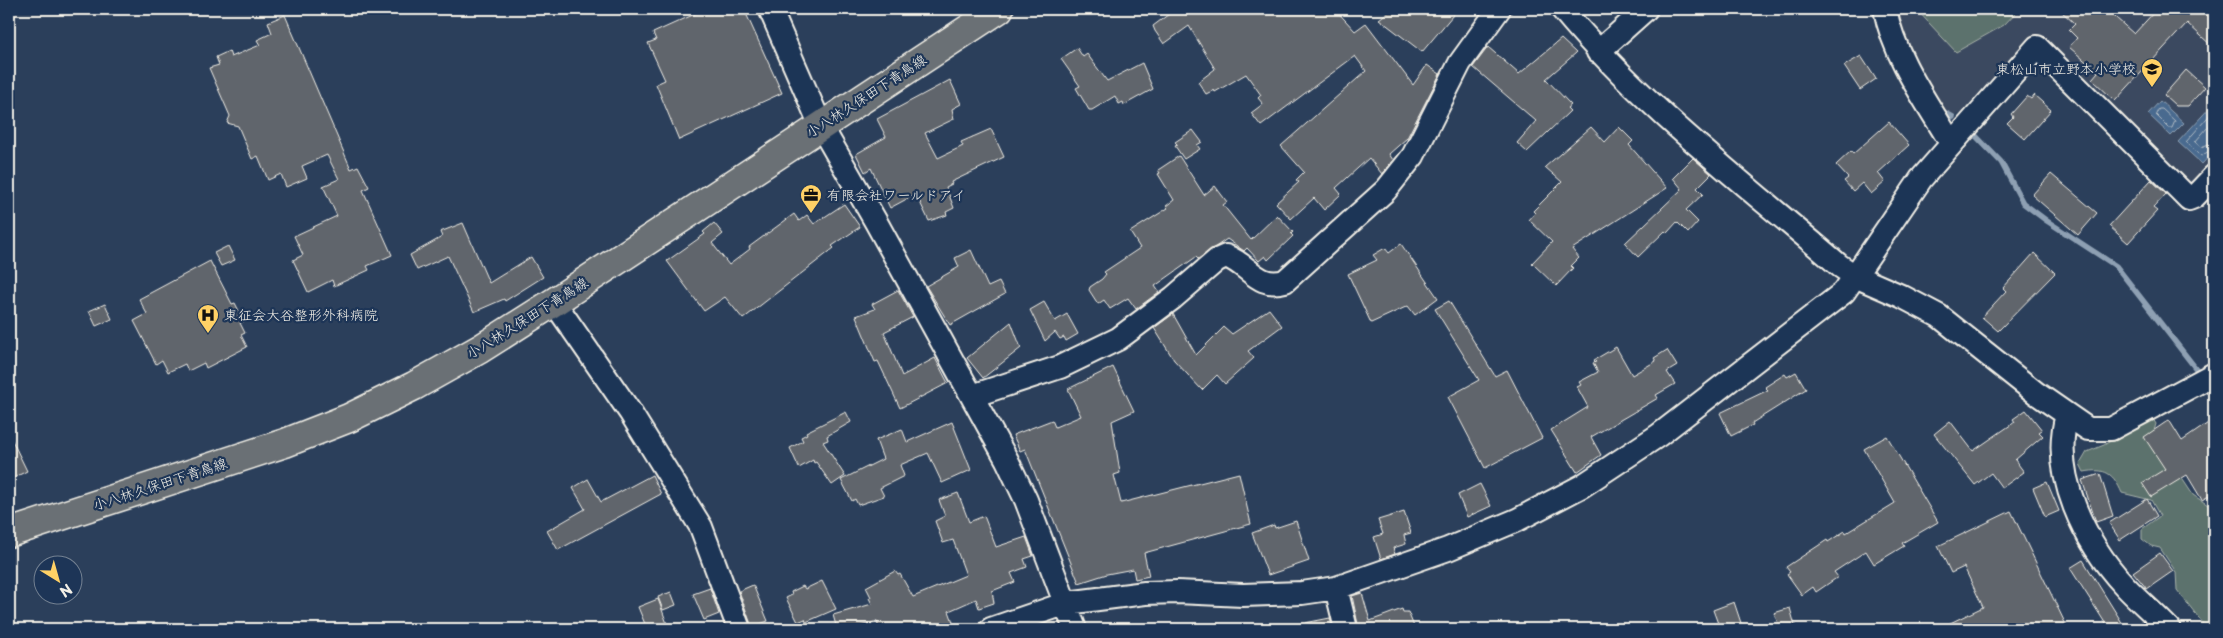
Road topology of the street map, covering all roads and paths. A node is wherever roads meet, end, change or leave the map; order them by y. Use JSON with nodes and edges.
{"nodes":[{"id":1,"x":770,"y":9,"type":"edge"},
{"id":2,"x":999,"y":9,"type":"edge"},
{"id":3,"x":1498,"y":9,"type":"edge"},
{"id":4,"x":1562,"y":9,"type":"edge"},
{"id":5,"x":1646,"y":9,"type":"edge"},
{"id":6,"x":1885,"y":9,"type":"edge"},
{"id":7,"x":1598,"y":52,"type":"junction"},
{"id":8,"x":820,"y":126,"type":"junction"},
{"id":9,"x":1951,"y":143,"type":"junction"},
{"id":10,"x":2212,"y":182,"type":"edge"},
{"id":11,"x":1855,"y":276,"type":"junction"},
{"id":12,"x":554,"y":302,"type":"junction"},
{"id":13,"x":2214,"y":374,"type":"edge"},
{"id":14,"x":972,"y":396,"type":"junction"},
{"id":15,"x":2067,"y":415,"type":"junction"},
{"id":16,"x":9,"y":533,"type":"edge"},
{"id":17,"x":1336,"y":588,"type":"junction"},
{"id":18,"x":1067,"y":603,"type":"junction"},
{"id":19,"x":738,"y":629,"type":"edge"},
{"id":20,"x":991,"y":629,"type":"edge"},
{"id":21,"x":1075,"y":629,"type":"edge"},
{"id":22,"x":1346,"y":629,"type":"edge"},
{"id":23,"x":2169,"y":629,"type":"edge"}],
"edges":[{"from":1,"to":8,"type":"street"},
{"from":2,"to":8,"type":"main road","name":"小八林久保田下青鳥線"},
{"from":3,"to":14,"type":"street"},
{"from":4,"to":7,"type":"street"},
{"from":5,"to":7,"type":"street"},
{"from":6,"to":9,"type":"street"},
{"from":7,"to":11,"type":"street"},
{"from":8,"to":12,"type":"main road","name":"小八林久保田下青鳥線"},
{"from":8,"to":14,"type":"street"},
{"from":9,"to":10,"type":"street"},
{"from":9,"to":11,"type":"street"},
{"from":11,"to":15,"type":"street"},
{"from":11,"to":17,"type":"street"},
{"from":12,"to":16,"type":"main road","name":"小八林久保田下青鳥線"},
{"from":12,"to":19,"type":"street"},
{"from":13,"to":15,"type":"street"},
{"from":14,"to":18,"type":"street"},
{"from":15,"to":23,"type":"street"},
{"from":17,"to":18,"type":"street"},
{"from":17,"to":22,"type":"street"},
{"from":18,"to":20,"type":"street"},
{"from":18,"to":21,"type":"street"}]}
